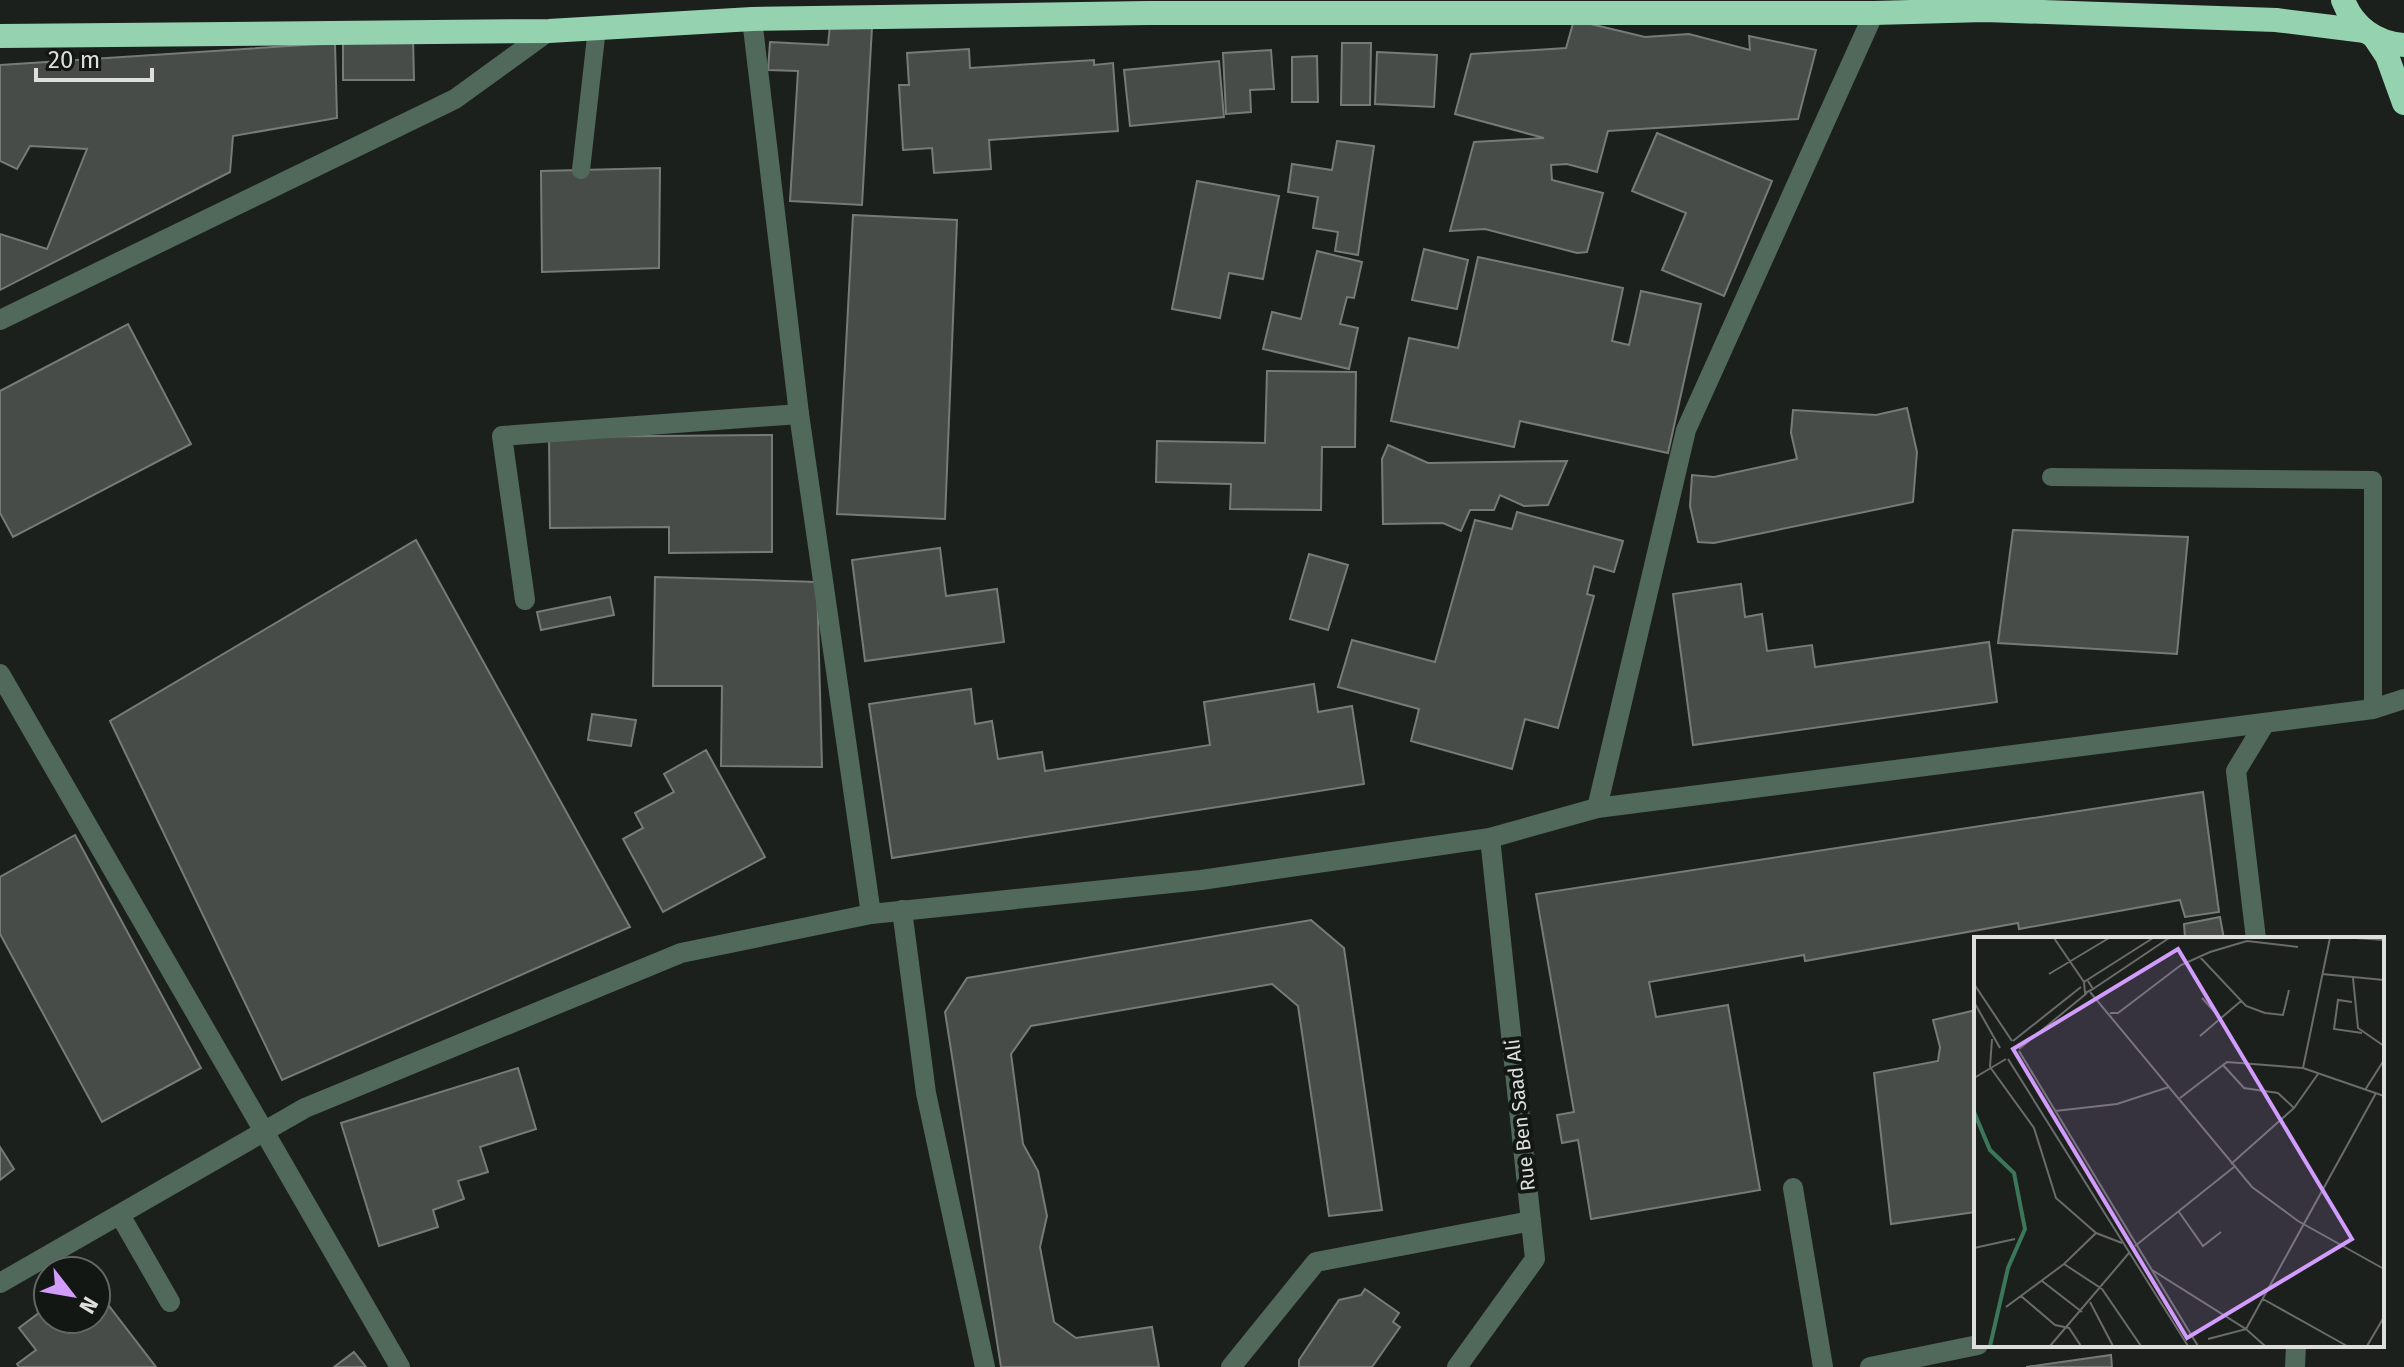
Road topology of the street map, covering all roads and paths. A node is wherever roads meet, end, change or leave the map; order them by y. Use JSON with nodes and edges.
{"nodes":[{"id":1,"x":2343,"y":0,"type":"edge"},
{"id":2,"x":1874,"y":13,"type":"junction"},
{"id":3,"x":752,"y":19,"type":"junction"},
{"id":4,"x":597,"y":28,"type":"junction"},
{"id":5,"x":549,"y":31,"type":"junction"},
{"id":6,"x":2370,"y":34,"type":"junction"},
{"id":7,"x":0,"y":36,"type":"edge"},
{"id":8,"x":2404,"y":45,"type":"edge"},
{"id":9,"x":2404,"y":103,"type":"edge"},
{"id":10,"x":581,"y":170,"type":"dead end"},
{"id":11,"x":0,"y":320,"type":"edge"},
{"id":12,"x":799,"y":414,"type":"junction"},
{"id":13,"x":2051,"y":477,"type":"dead end"},
{"id":14,"x":525,"y":600,"type":"dead end"},
{"id":15,"x":0,"y":674,"type":"edge"},
{"id":16,"x":2404,"y":699,"type":"edge"},
{"id":17,"x":2373,"y":709,"type":"junction"},
{"id":18,"x":2265,"y":723,"type":"junction"},
{"id":19,"x":1597,"y":808,"type":"junction"},
{"id":20,"x":1490,"y":838,"type":"junction"},
{"id":21,"x":902,"y":910,"type":"junction"},
{"id":22,"x":871,"y":914,"type":"junction"},
{"id":23,"x":2256,"y":937,"type":"edge"},
{"id":24,"x":262,"y":1133,"type":"junction"},
{"id":25,"x":1793,"y":1188,"type":"dead end"},
{"id":26,"x":120,"y":1215,"type":"junction"},
{"id":27,"x":1531,"y":1221,"type":"junction"},
{"id":28,"x":0,"y":1283,"type":"edge"},
{"id":29,"x":170,"y":1302,"type":"dead end"},
{"id":30,"x":1974,"y":1346,"type":"edge"},
{"id":31,"x":2296,"y":1347,"type":"edge"},
{"id":32,"x":400,"y":1367,"type":"edge"},
{"id":33,"x":985,"y":1367,"type":"edge"},
{"id":34,"x":1231,"y":1367,"type":"edge"},
{"id":35,"x":1457,"y":1367,"type":"edge"},
{"id":36,"x":1823,"y":1367,"type":"edge"},
{"id":37,"x":1870,"y":1367,"type":"edge"},
{"id":38,"x":2295,"y":1367,"type":"edge"}],
"edges":[{"from":1,"to":6,"type":"highway"},
{"from":2,"to":3,"type":"highway"},
{"from":2,"to":6,"type":"highway"},
{"from":2,"to":19,"type":"street"},
{"from":3,"to":4,"type":"highway"},
{"from":3,"to":12,"type":"street"},
{"from":4,"to":5,"type":"highway"},
{"from":4,"to":10,"type":"lane"},
{"from":5,"to":7,"type":"highway"},
{"from":5,"to":11,"type":"street"},
{"from":6,"to":8,"type":"highway"},
{"from":6,"to":9,"type":"highway"},
{"from":12,"to":14,"type":"street"},
{"from":12,"to":22,"type":"street"},
{"from":13,"to":17,"type":"lane"},
{"from":15,"to":24,"type":"street"},
{"from":16,"to":17,"type":"street"},
{"from":17,"to":18,"type":"street"},
{"from":18,"to":19,"type":"street"},
{"from":18,"to":23,"type":"street"},
{"from":19,"to":20,"type":"street"},
{"from":20,"to":21,"type":"street"},
{"from":20,"to":27,"type":"street","name":"Rue Ben Saad Ali"},
{"from":21,"to":22,"type":"street"},
{"from":21,"to":33,"type":"street"},
{"from":22,"to":24,"type":"street"},
{"from":24,"to":26,"type":"street"},
{"from":24,"to":32,"type":"street"},
{"from":25,"to":36,"type":"street"},
{"from":26,"to":28,"type":"street"},
{"from":26,"to":29,"type":"street"},
{"from":27,"to":34,"type":"street"},
{"from":27,"to":35,"type":"street","name":"Rue Ben Saad Ali"},
{"from":30,"to":37,"type":"street"},
{"from":31,"to":38,"type":"street"}]}
